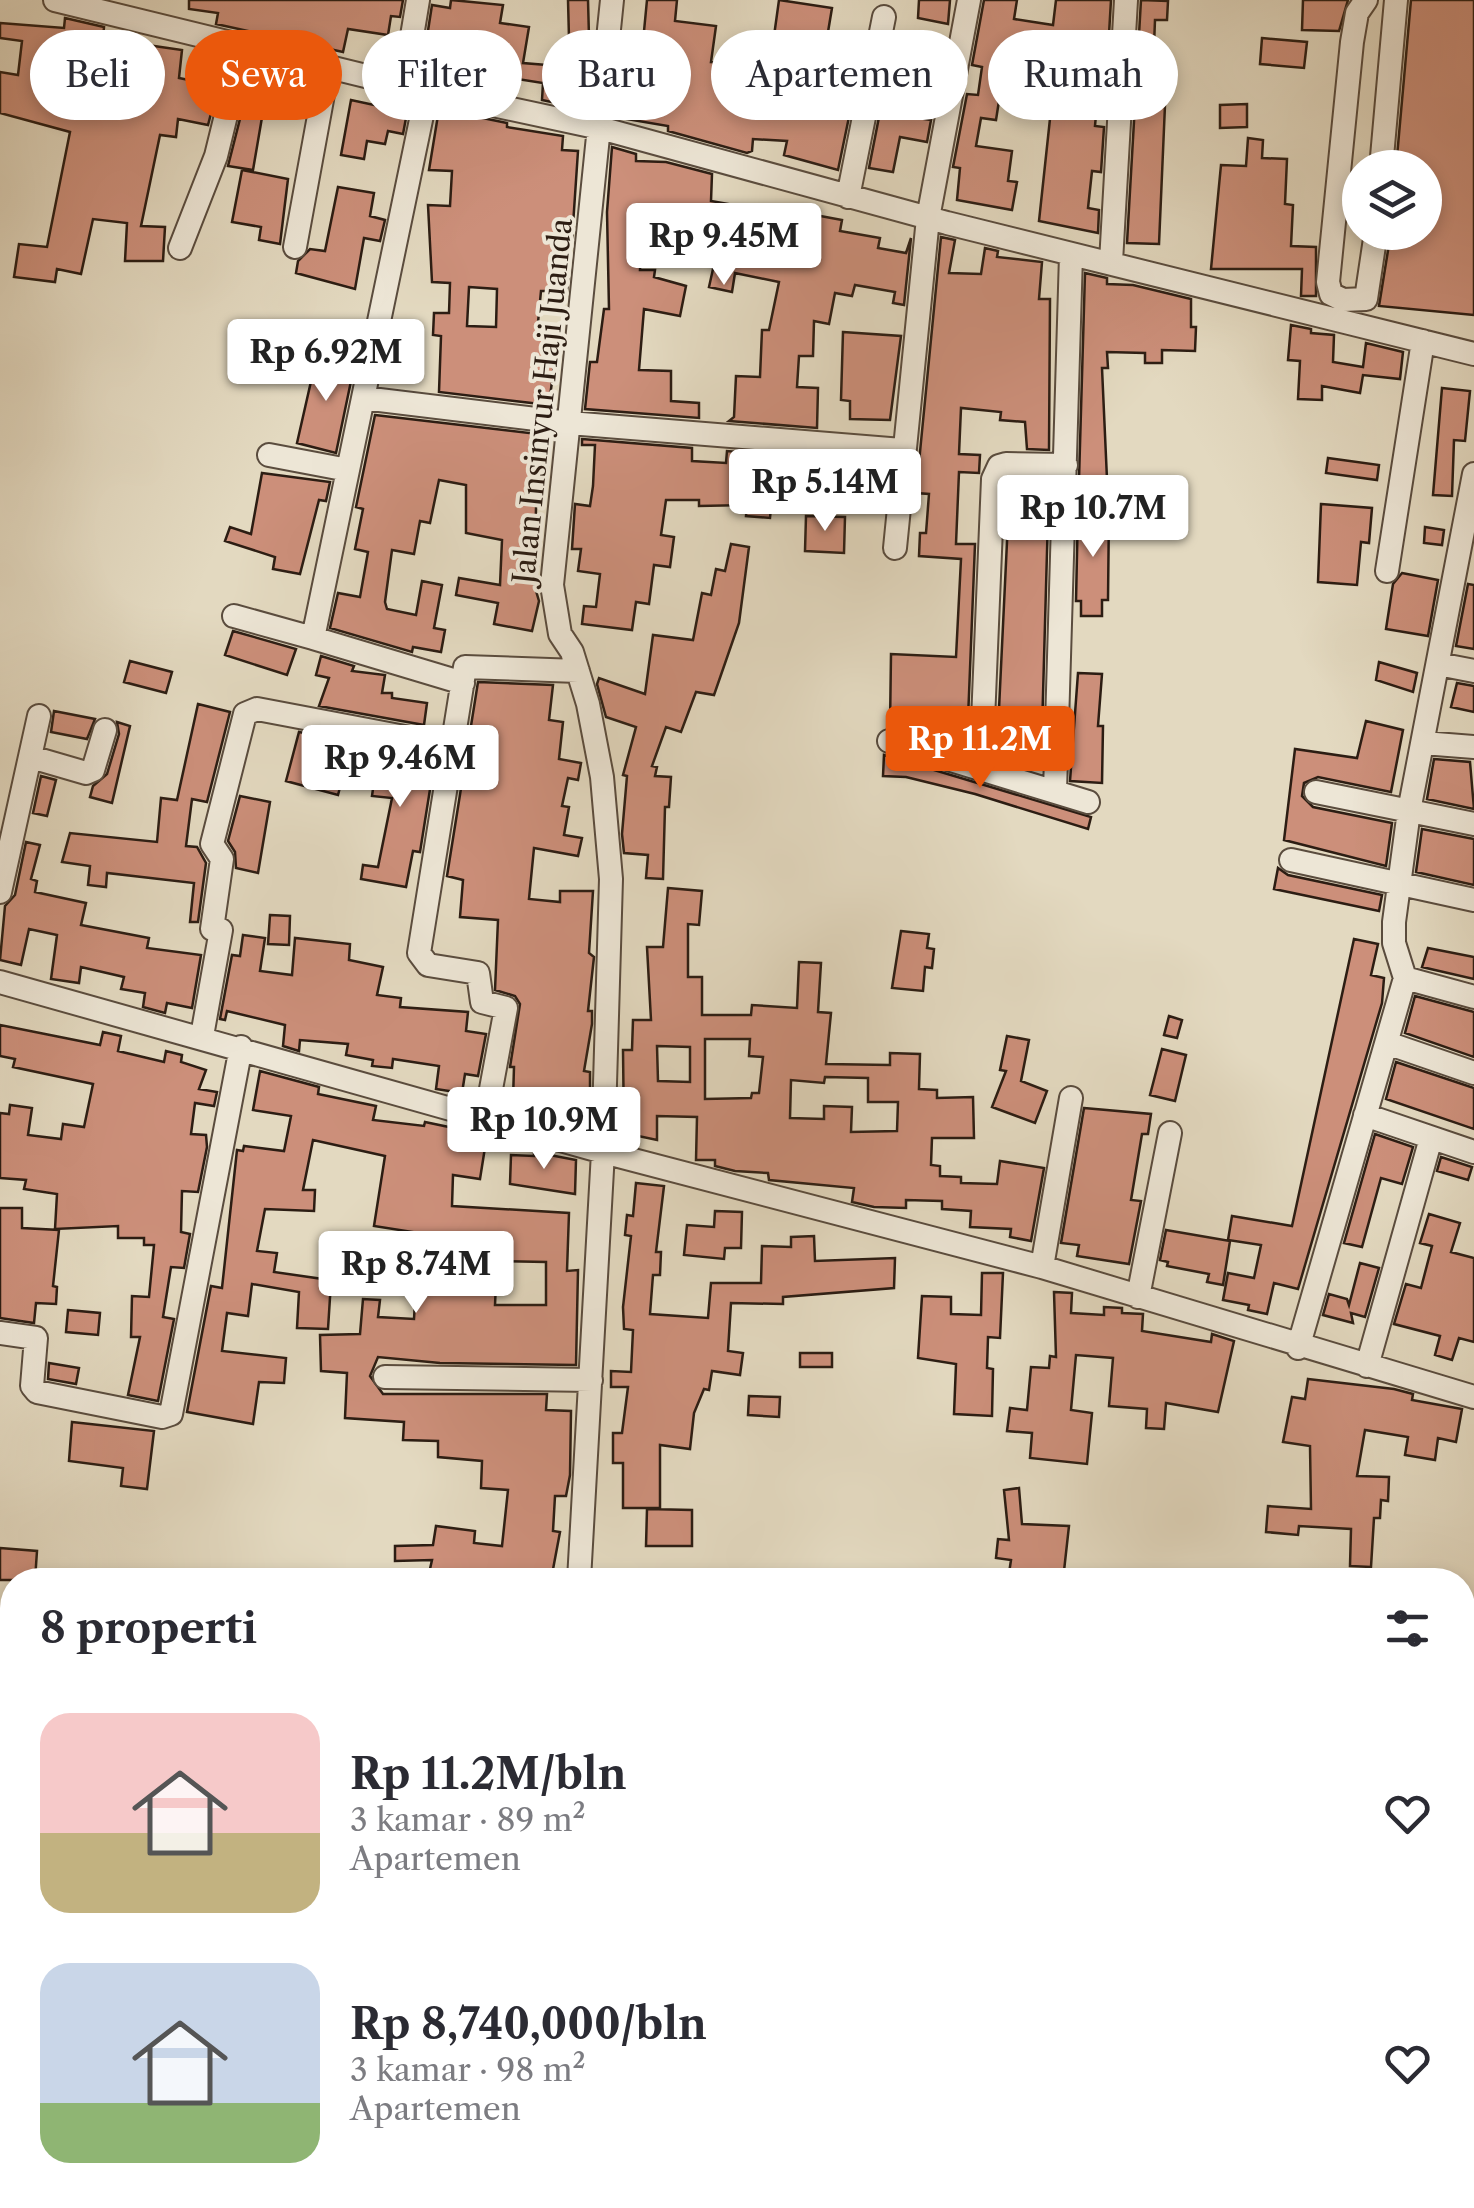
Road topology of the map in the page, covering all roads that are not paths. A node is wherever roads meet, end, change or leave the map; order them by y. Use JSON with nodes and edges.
{"nodes":[{"id":1,"x":55,"y":0,"type":"edge"},
{"id":2,"x":418,"y":0,"type":"edge"},
{"id":3,"x":612,"y":0,"type":"edge"},
{"id":4,"x":968,"y":0,"type":"edge"},
{"id":5,"x":1126,"y":0,"type":"edge"},
{"id":6,"x":1366,"y":0,"type":"edge"},
{"id":7,"x":1396,"y":0,"type":"edge"},
{"id":8,"x":884,"y":17,"type":"dead end"},
{"id":9,"x":413,"y":30,"type":"edge"},
{"id":10,"x":185,"y":32,"type":"edge"},
{"id":11,"x":522,"y":111,"type":"edge"},
{"id":12,"x":225,"y":120,"type":"edge"},
{"id":13,"x":318,"y":120,"type":"edge"},
{"id":14,"x":420,"y":120,"type":"edge"},
{"id":15,"x":600,"y":128,"type":"junction"},
{"id":16,"x":1384,"y":150,"type":"edge"},
{"id":17,"x":848,"y":197,"type":"junction"},
{"id":18,"x":928,"y":218,"type":"junction"},
{"id":19,"x":295,"y":247,"type":"dead end"},
{"id":20,"x":180,"y":248,"type":"dead end"},
{"id":21,"x":1373,"y":250,"type":"edge"},
{"id":22,"x":1071,"y":255,"type":"junction"},
{"id":23,"x":1111,"y":262,"type":"junction"},
{"id":24,"x":1423,"y":341,"type":"junction"},
{"id":25,"x":1474,"y":354,"type":"edge"},
{"id":26,"x":363,"y":398,"type":"junction"},
{"id":27,"x":570,"y":423,"type":"junction"},
{"id":28,"x":902,"y":450,"type":"junction"},
{"id":29,"x":270,"y":455,"type":"dead end"},
{"id":30,"x":1066,"y":465,"type":"junction"},
{"id":31,"x":348,"y":470,"type":"junction"},
{"id":32,"x":1473,"y":485,"type":"edge"},
{"id":33,"x":895,"y":548,"type":"dead end"},
{"id":34,"x":1387,"y":572,"type":"dead end"},
{"id":35,"x":1464,"y":578,"type":"edge"},
{"id":36,"x":234,"y":616,"type":"dead end"},
{"id":37,"x":313,"y":638,"type":"junction"},
{"id":38,"x":1438,"y":664,"type":"junction"},
{"id":39,"x":578,"y":670,"type":"junction"},
{"id":40,"x":1474,"y":671,"type":"edge"},
{"id":41,"x":462,"y":683,"type":"junction"},
{"id":42,"x":39,"y":716,"type":"dead end"},
{"id":43,"x":105,"y":730,"type":"dead end"},
{"id":44,"x":889,"y":741,"type":"dead end"},
{"id":45,"x":1423,"y":743,"type":"junction"},
{"id":46,"x":452,"y":746,"type":"junction"},
{"id":47,"x":1474,"y":748,"type":"edge"},
{"id":48,"x":30,"y":757,"type":"junction"},
{"id":49,"x":981,"y":769,"type":"junction"},
{"id":50,"x":1055,"y":791,"type":"junction"},
{"id":51,"x":1316,"y":792,"type":"dead end"},
{"id":52,"x":1088,"y":802,"type":"dead end"},
{"id":53,"x":1409,"y":811,"type":"junction"},
{"id":54,"x":1474,"y":824,"type":"edge"},
{"id":55,"x":1291,"y":860,"type":"dead end"},
{"id":56,"x":1402,"y":883,"type":"junction"},
{"id":57,"x":0,"y":892,"type":"edge"},
{"id":58,"x":1474,"y":900,"type":"edge"},
{"id":59,"x":1405,"y":978,"type":"junction"},
{"id":60,"x":0,"y":982,"type":"edge"},
{"id":61,"x":1474,"y":997,"type":"edge"},
{"id":62,"x":202,"y":1036,"type":"junction"},
{"id":63,"x":1387,"y":1044,"type":"junction"},
{"id":64,"x":241,"y":1047,"type":"junction"},
{"id":65,"x":1474,"y":1073,"type":"edge"},
{"id":66,"x":1070,"y":1098,"type":"dead end"},
{"id":67,"x":1365,"y":1114,"type":"junction"},
{"id":68,"x":486,"y":1116,"type":"junction"},
{"id":69,"x":1170,"y":1133,"type":"dead end"},
{"id":70,"x":1431,"y":1138,"type":"junction"},
{"id":71,"x":603,"y":1152,"type":"junction"},
{"id":72,"x":1474,"y":1152,"type":"edge"},
{"id":73,"x":1042,"y":1267,"type":"junction"},
{"id":74,"x":1138,"y":1297,"type":"junction"},
{"id":75,"x":0,"y":1333,"type":"edge"},
{"id":76,"x":1298,"y":1348,"type":"junction"},
{"id":77,"x":1367,"y":1366,"type":"junction"},
{"id":78,"x":385,"y":1376,"type":"dead end"},
{"id":79,"x":591,"y":1380,"type":"junction"},
{"id":80,"x":1474,"y":1397,"type":"edge"},
{"id":81,"x":580,"y":1568,"type":"edge"}],
"edges":[{"from":1,"to":10,"type":"street"},
{"from":2,"to":9,"type":"street"},
{"from":3,"to":15,"type":"street","name":"Jalan Insinyur Haji Juanda"},
{"from":4,"to":18,"type":"street"},
{"from":5,"to":23,"type":"street"},
{"from":6,"to":21,"type":"street"},
{"from":7,"to":16,"type":"street"},
{"from":8,"to":17,"type":"street"},
{"from":11,"to":15,"type":"street"},
{"from":12,"to":20,"type":"street"},
{"from":13,"to":19,"type":"street"},
{"from":14,"to":26,"type":"street"},
{"from":15,"to":17,"type":"street"},
{"from":15,"to":27,"type":"street","name":"Jalan Insinyur Haji Juanda"},
{"from":17,"to":18,"type":"street"},
{"from":18,"to":22,"type":"street"},
{"from":18,"to":28,"type":"street"},
{"from":22,"to":23,"type":"street"},
{"from":22,"to":30,"type":"street"},
{"from":23,"to":24,"type":"street"},
{"from":24,"to":25,"type":"street"},
{"from":24,"to":34,"type":"street"},
{"from":26,"to":27,"type":"street"},
{"from":26,"to":31,"type":"street"},
{"from":27,"to":28,"type":"street"},
{"from":27,"to":39,"type":"street","name":"Jalan Insinyur Haji Juanda"},
{"from":28,"to":33,"type":"street"},
{"from":29,"to":31,"type":"street"},
{"from":30,"to":49,"type":"street"},
{"from":30,"to":50,"type":"street"},
{"from":31,"to":37,"type":"street"},
{"from":32,"to":35,"type":"street"},
{"from":35,"to":38,"type":"street"},
{"from":36,"to":37,"type":"street"},
{"from":37,"to":41,"type":"street"},
{"from":38,"to":40,"type":"street"},
{"from":38,"to":45,"type":"street"},
{"from":39,"to":41,"type":"street"},
{"from":39,"to":71,"type":"street","name":"Jalan Insinyur Haji Juanda"},
{"from":41,"to":46,"type":"street"},
{"from":42,"to":48,"type":"street"},
{"from":43,"to":48,"type":"street"},
{"from":44,"to":49,"type":"street"},
{"from":45,"to":47,"type":"street"},
{"from":45,"to":53,"type":"street"},
{"from":46,"to":62,"type":"street"},
{"from":46,"to":68,"type":"street"},
{"from":48,"to":57,"type":"street"},
{"from":49,"to":50,"type":"street"},
{"from":50,"to":52,"type":"street"},
{"from":51,"to":53,"type":"street"},
{"from":53,"to":54,"type":"street"},
{"from":53,"to":56,"type":"street"},
{"from":55,"to":56,"type":"street"},
{"from":56,"to":58,"type":"street"},
{"from":56,"to":59,"type":"street"},
{"from":59,"to":61,"type":"street"},
{"from":59,"to":63,"type":"street"},
{"from":60,"to":62,"type":"street"},
{"from":62,"to":64,"type":"street"},
{"from":63,"to":65,"type":"street"},
{"from":63,"to":67,"type":"street"},
{"from":64,"to":68,"type":"street"},
{"from":64,"to":75,"type":"street"},
{"from":66,"to":73,"type":"street"},
{"from":67,"to":70,"type":"street"},
{"from":67,"to":76,"type":"street"},
{"from":68,"to":71,"type":"street"},
{"from":69,"to":74,"type":"street"},
{"from":70,"to":72,"type":"street"},
{"from":70,"to":77,"type":"street"},
{"from":71,"to":73,"type":"street"},
{"from":71,"to":79,"type":"street","name":"Jalan Insinyur Haji Juanda"},
{"from":73,"to":74,"type":"street"},
{"from":74,"to":76,"type":"street"},
{"from":76,"to":77,"type":"street"},
{"from":77,"to":80,"type":"street"},
{"from":78,"to":79,"type":"street"},
{"from":79,"to":81,"type":"street","name":"Jalan Insinyur Haji Juanda"}]}
